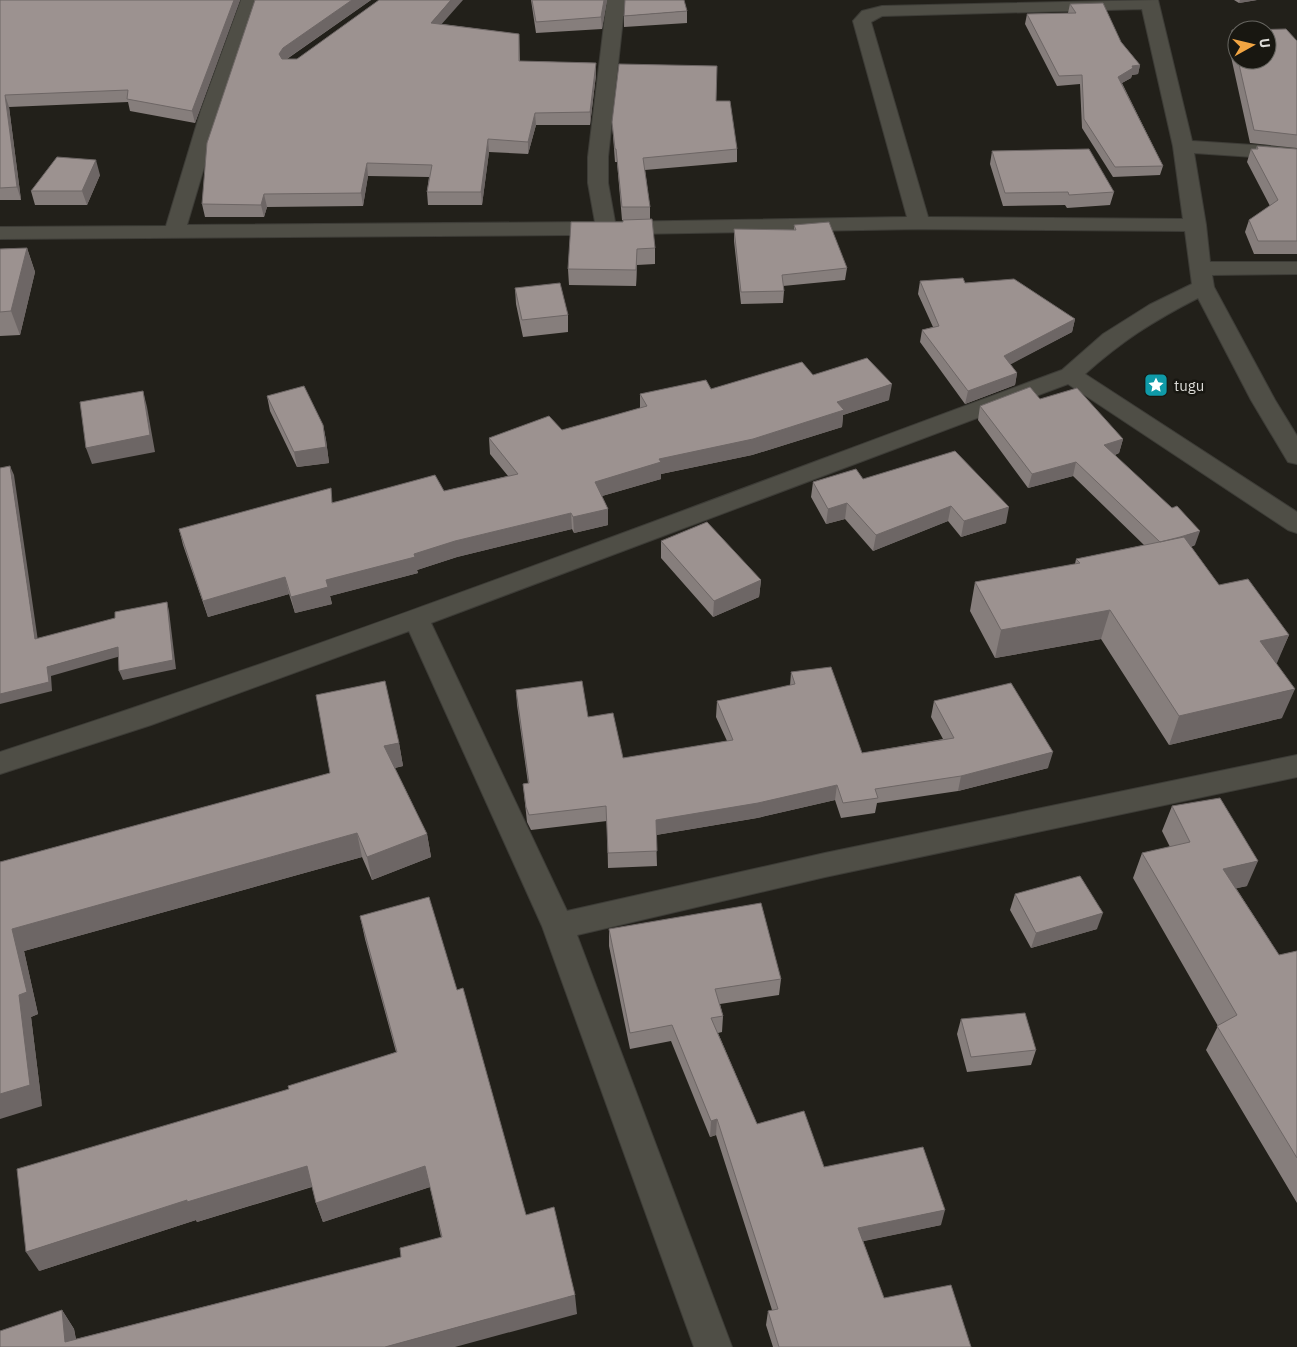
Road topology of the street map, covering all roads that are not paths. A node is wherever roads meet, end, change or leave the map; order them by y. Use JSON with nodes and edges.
{"nodes":[{"id":1,"x":250,"y":0,"type":"edge"},
{"id":2,"x":616,"y":0,"type":"edge"},
{"id":3,"x":1150,"y":2,"type":"edge"},
{"id":4,"x":1183,"y":146,"type":"junction"},
{"id":5,"x":1297,"y":154,"type":"edge"},
{"id":6,"x":920,"y":223,"type":"junction"},
{"id":7,"x":1196,"y":226,"type":"junction"},
{"id":8,"x":606,"y":228,"type":"junction"},
{"id":9,"x":0,"y":233,"type":"edge"},
{"id":10,"x":174,"y":233,"type":"junction"},
{"id":11,"x":1297,"y":268,"type":"edge"},
{"id":12,"x":1201,"y":278,"type":"junction"},
{"id":13,"x":1070,"y":374,"type":"junction"},
{"id":14,"x":1297,"y":456,"type":"edge"},
{"id":15,"x":1297,"y":524,"type":"edge"},
{"id":16,"x":416,"y":618,"type":"junction"},
{"id":17,"x":0,"y":762,"type":"edge"},
{"id":18,"x":1297,"y":766,"type":"edge"},
{"id":19,"x":558,"y":926,"type":"junction"},
{"id":20,"x":713,"y":1347,"type":"edge"}],
"edges":[{"from":1,"to":10,"type":"street"},
{"from":2,"to":8,"type":"street"},
{"from":3,"to":4,"type":"street"},
{"from":3,"to":6,"type":"street"},
{"from":4,"to":5,"type":"street"},
{"from":4,"to":7,"type":"street"},
{"from":6,"to":7,"type":"street"},
{"from":6,"to":8,"type":"street"},
{"from":7,"to":12,"type":"street"},
{"from":8,"to":10,"type":"street"},
{"from":9,"to":10,"type":"street"},
{"from":11,"to":12,"type":"street"},
{"from":12,"to":13,"type":"street"},
{"from":12,"to":14,"type":"street"},
{"from":13,"to":15,"type":"street"},
{"from":13,"to":16,"type":"street"},
{"from":16,"to":17,"type":"street"},
{"from":16,"to":19,"type":"street"},
{"from":18,"to":19,"type":"street"},
{"from":19,"to":20,"type":"street"}]}
